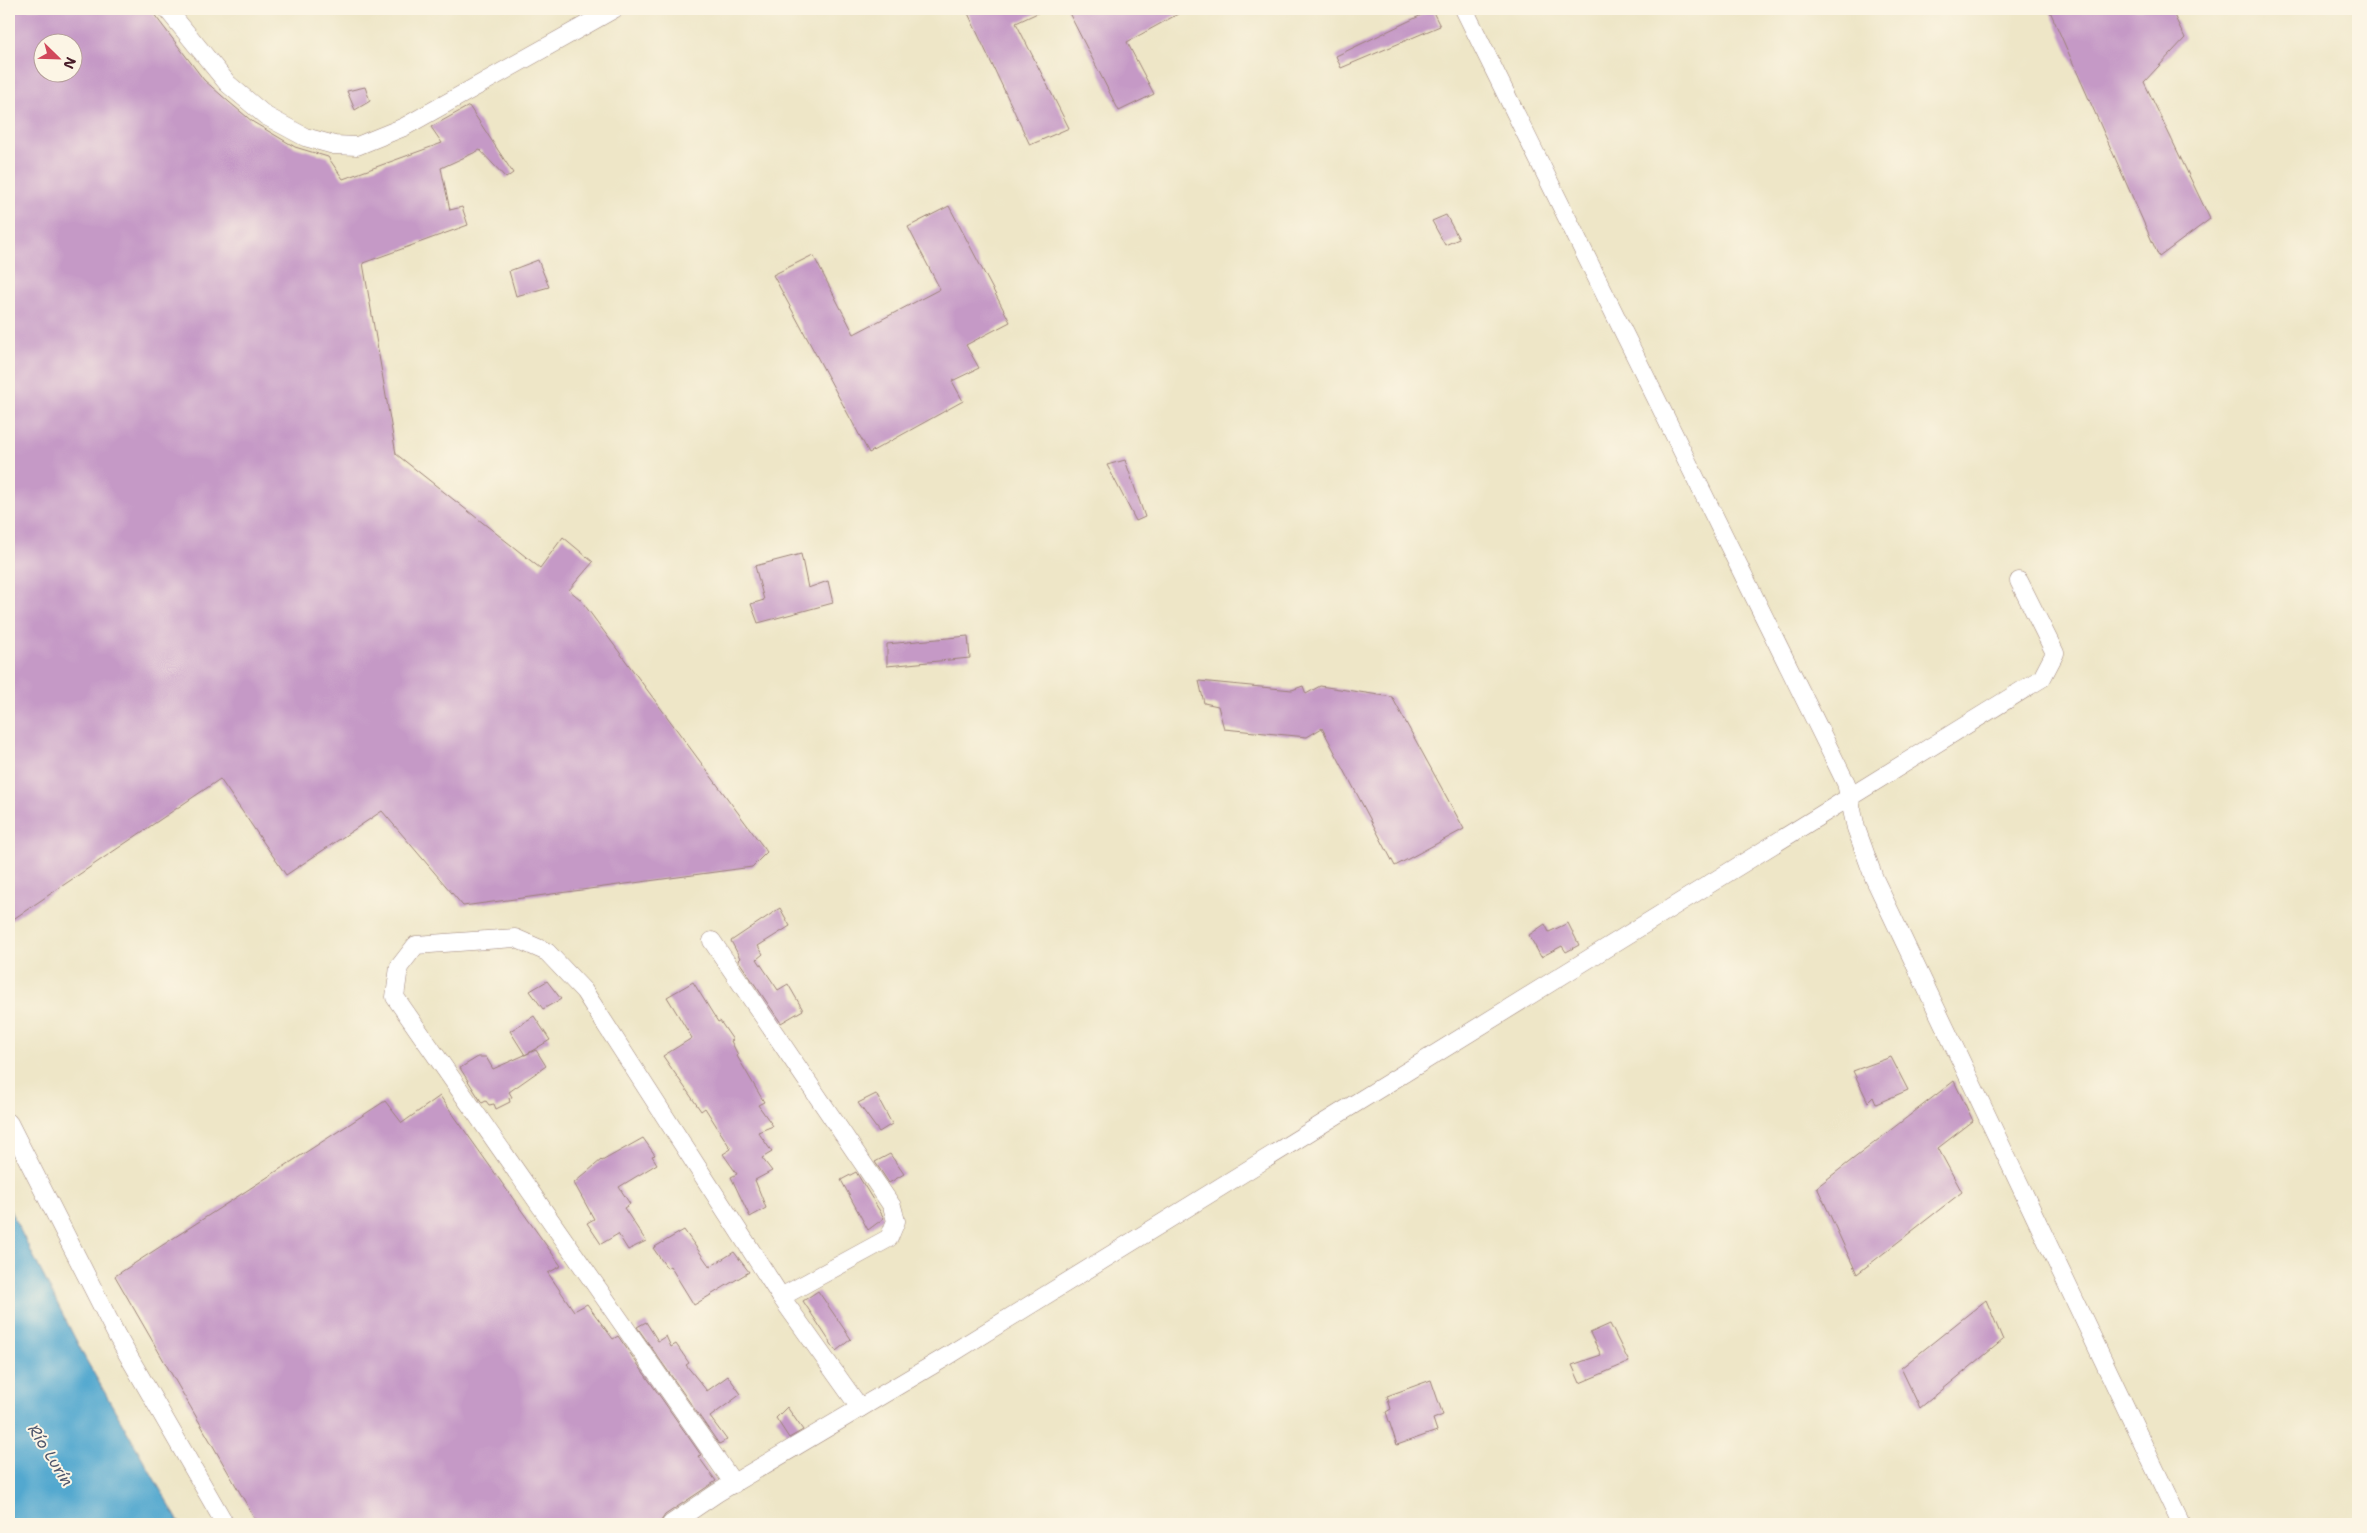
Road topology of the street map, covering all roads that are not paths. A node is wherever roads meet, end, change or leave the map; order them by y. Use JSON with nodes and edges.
{"nodes":[{"id":1,"x":167,"y":9,"type":"edge"},
{"id":2,"x":614,"y":9,"type":"edge"},
{"id":3,"x":1464,"y":9,"type":"edge"},
{"id":4,"x":2019,"y":581,"type":"dead end"},
{"id":5,"x":1850,"y":797,"type":"junction"},
{"id":6,"x":712,"y":941,"type":"dead end"},
{"id":7,"x":9,"y":1123,"type":"edge"},
{"id":8,"x":781,"y":1297,"type":"junction"},
{"id":9,"x":860,"y":1408,"type":"junction"},
{"id":10,"x":734,"y":1484,"type":"junction"},
{"id":11,"x":226,"y":1524,"type":"edge"},
{"id":12,"x":671,"y":1524,"type":"edge"},
{"id":13,"x":2181,"y":1524,"type":"edge"}],
"edges":[{"from":1,"to":2,"type":"street"},
{"from":3,"to":5,"type":"street"},
{"from":4,"to":5,"type":"street"},
{"from":5,"to":9,"type":"street"},
{"from":5,"to":13,"type":"street"},
{"from":6,"to":8,"type":"street"},
{"from":7,"to":11,"type":"street"},
{"from":8,"to":9,"type":"street"},
{"from":8,"to":10,"type":"street"},
{"from":9,"to":10,"type":"street"},
{"from":10,"to":12,"type":"street"}]}
